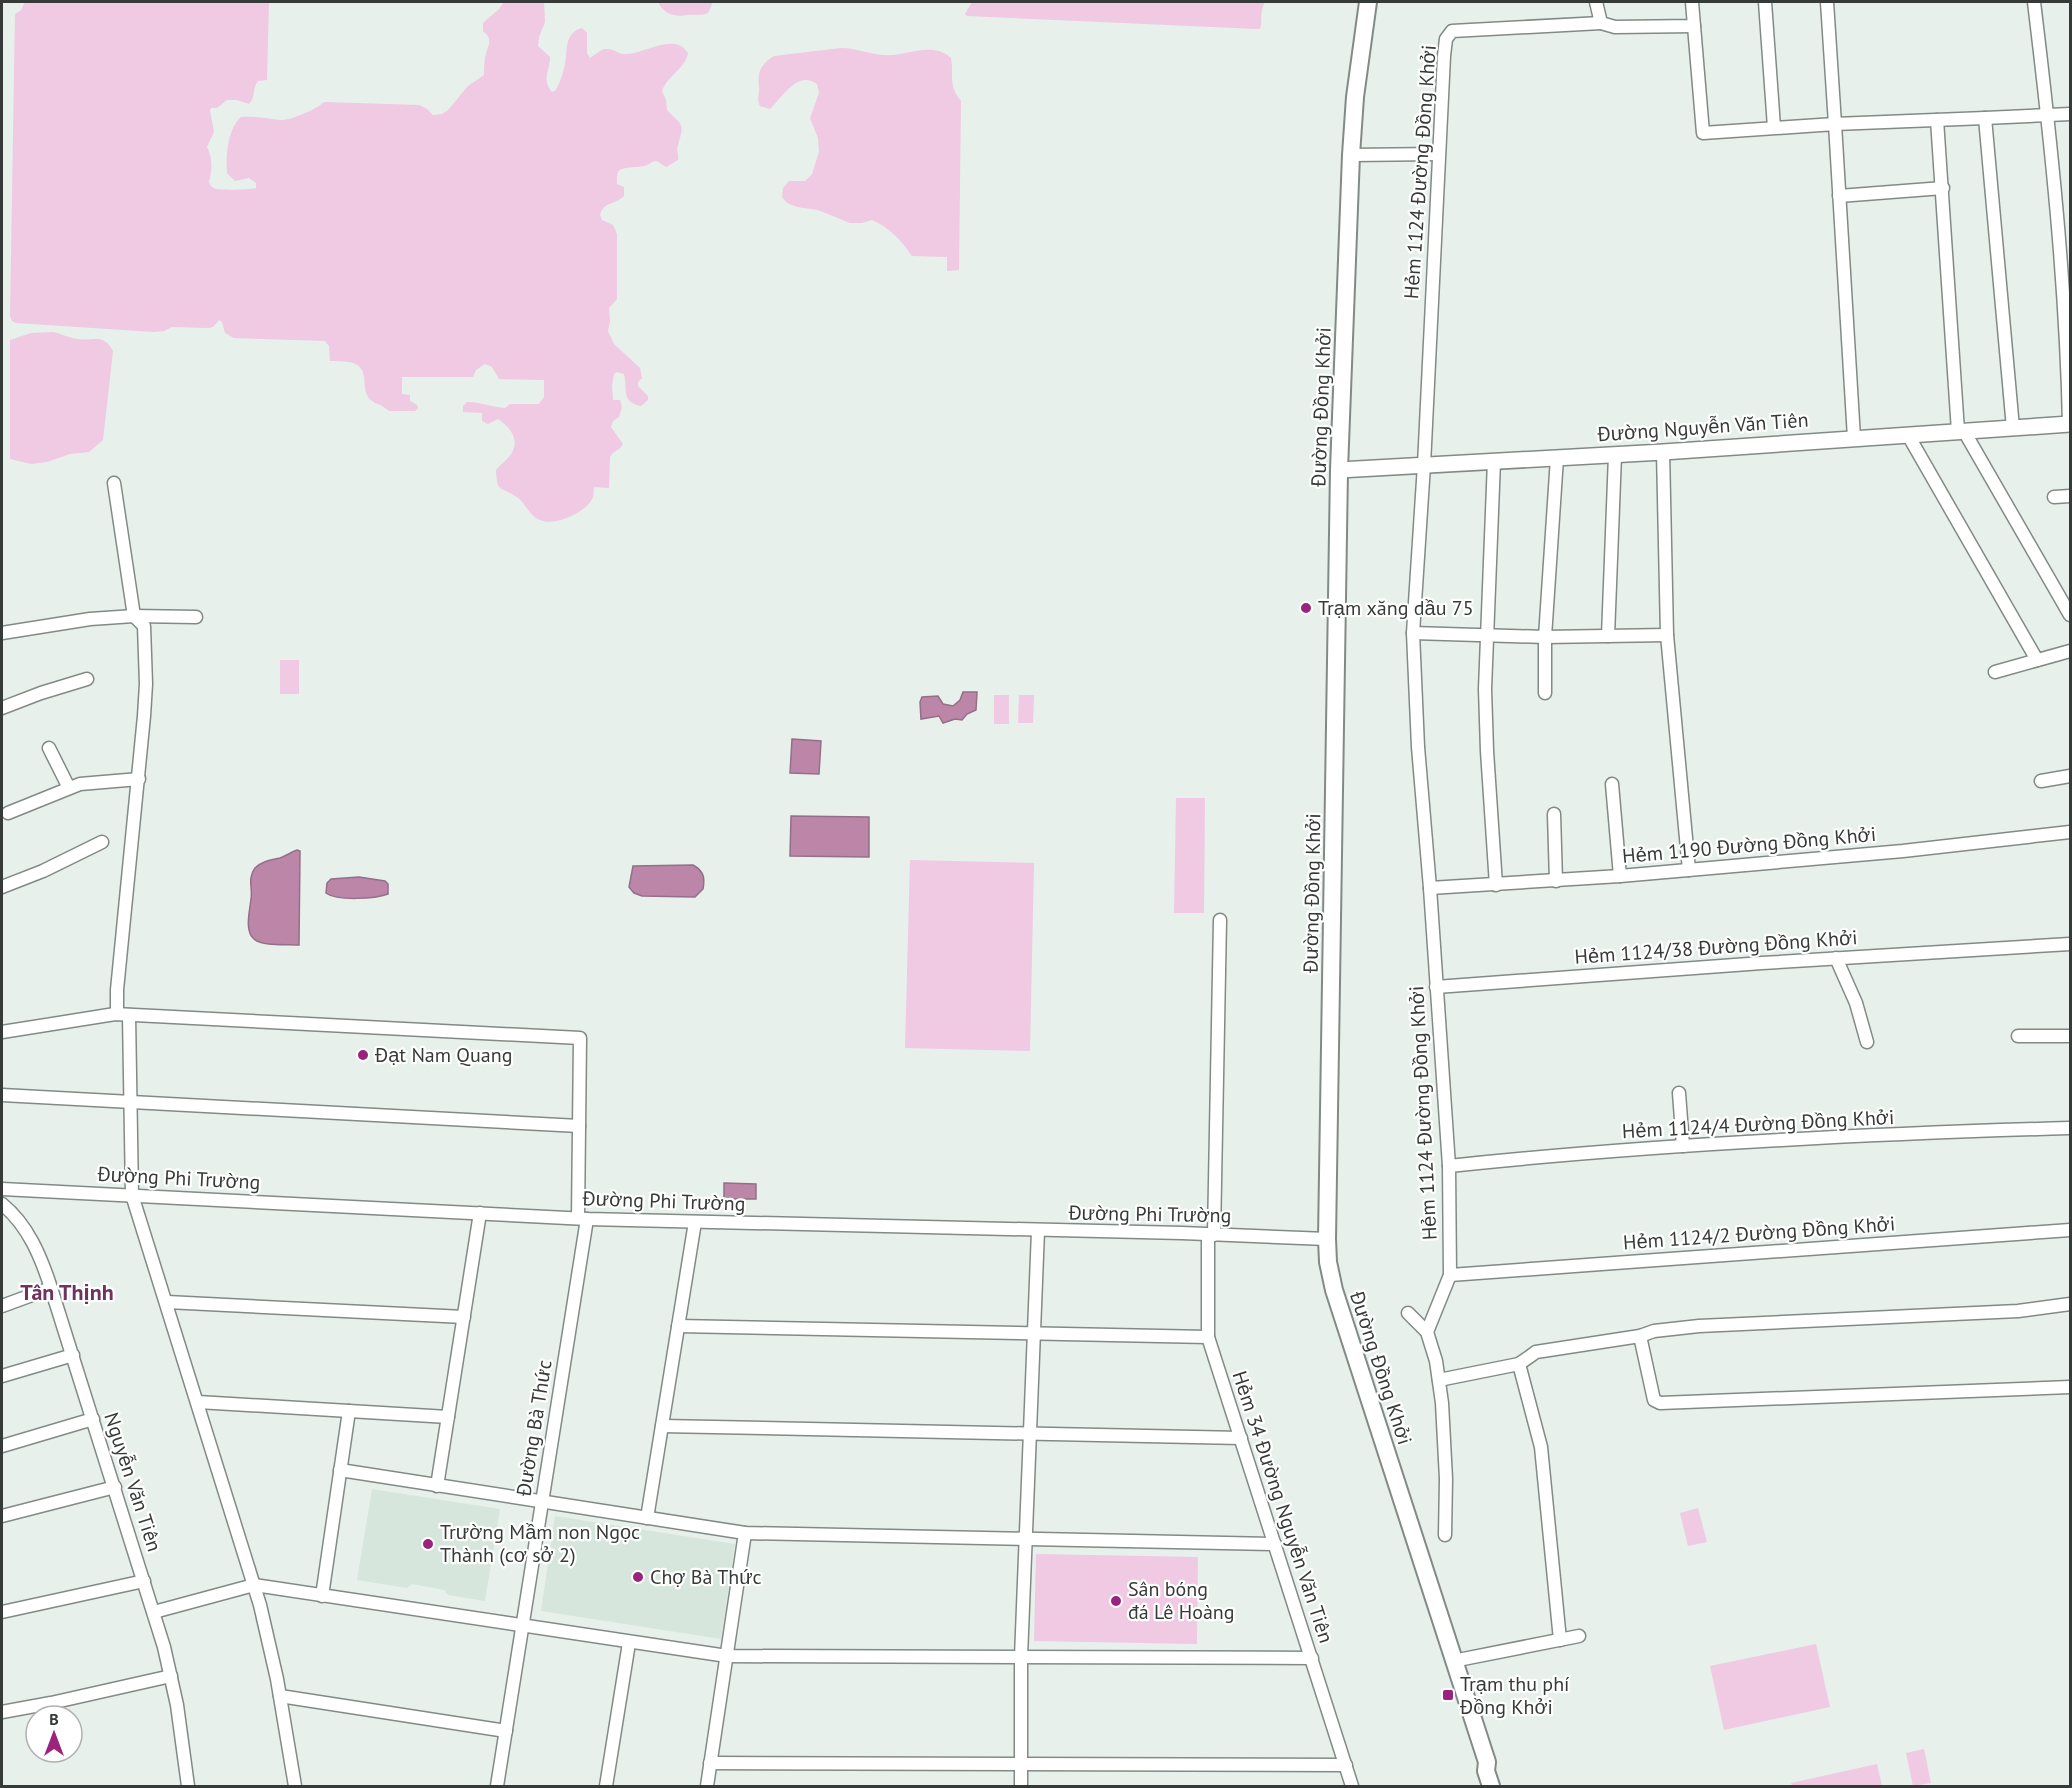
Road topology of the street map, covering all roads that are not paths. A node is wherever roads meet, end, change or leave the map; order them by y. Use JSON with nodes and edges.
{"nodes":[{"id":1,"x":1368,"y":2,"type":"edge"},
{"id":2,"x":1596,"y":2,"type":"edge"},
{"id":3,"x":1692,"y":2,"type":"edge"},
{"id":4,"x":1765,"y":2,"type":"edge"},
{"id":5,"x":1827,"y":2,"type":"edge"},
{"id":6,"x":2034,"y":2,"type":"edge"},
{"id":7,"x":1601,"y":23,"type":"junction"},
{"id":8,"x":1694,"y":26,"type":"junction"},
{"id":9,"x":2070,"y":114,"type":"edge"},
{"id":10,"x":2048,"y":115,"type":"junction"},
{"id":11,"x":1985,"y":118,"type":"junction"},
{"id":12,"x":1937,"y":120,"type":"junction"},
{"id":13,"x":1835,"y":124,"type":"junction"},
{"id":14,"x":1774,"y":128,"type":"junction"},
{"id":15,"x":1438,"y":154,"type":"junction"},
{"id":16,"x":1351,"y":155,"type":"junction"},
{"id":17,"x":1943,"y":188,"type":"junction"},
{"id":18,"x":1839,"y":196,"type":"junction"},
{"id":19,"x":2070,"y":424,"type":"edge"},
{"id":20,"x":2013,"y":428,"type":"junction"},
{"id":21,"x":1961,"y":431,"type":"junction"},
{"id":22,"x":1908,"y":435,"type":"junction"},
{"id":23,"x":1854,"y":438,"type":"junction"},
{"id":24,"x":1663,"y":452,"type":"junction"},
{"id":25,"x":1615,"y":454,"type":"junction"},
{"id":26,"x":1557,"y":458,"type":"junction"},
{"id":27,"x":1494,"y":461,"type":"junction"},
{"id":28,"x":1424,"y":465,"type":"junction"},
{"id":29,"x":1339,"y":470,"type":"junction"},
{"id":30,"x":114,"y":483,"type":"dead end"},
{"id":31,"x":2070,"y":496,"type":"edge"},
{"id":32,"x":2054,"y":497,"type":"dead end"},
{"id":33,"x":2070,"y":615,"type":"edge"},
{"id":34,"x":134,"y":616,"type":"junction"},
{"id":35,"x":196,"y":617,"type":"dead end"},
{"id":36,"x":2,"y":633,"type":"edge"},
{"id":37,"x":1413,"y":633,"type":"junction"},
{"id":38,"x":1486,"y":635,"type":"junction"},
{"id":39,"x":1667,"y":635,"type":"junction"},
{"id":40,"x":1608,"y":636,"type":"junction"},
{"id":41,"x":1545,"y":637,"type":"junction"},
{"id":42,"x":2070,"y":651,"type":"edge"},
{"id":43,"x":2037,"y":660,"type":"junction"},
{"id":44,"x":1995,"y":672,"type":"dead end"},
{"id":45,"x":87,"y":679,"type":"dead end"},
{"id":46,"x":1545,"y":693,"type":"dead end"},
{"id":47,"x":2,"y":708,"type":"edge"},
{"id":48,"x":49,"y":748,"type":"dead end"},
{"id":49,"x":2070,"y":776,"type":"edge"},
{"id":50,"x":138,"y":779,"type":"junction"},
{"id":51,"x":2041,"y":781,"type":"dead end"},
{"id":52,"x":1612,"y":784,"type":"dead end"},
{"id":53,"x":69,"y":788,"type":"junction"},
{"id":54,"x":8,"y":813,"type":"dead end"},
{"id":55,"x":1554,"y":814,"type":"dead end"},
{"id":56,"x":2070,"y":832,"type":"edge"},
{"id":57,"x":102,"y":842,"type":"dead end"},
{"id":58,"x":1689,"y":870,"type":"junction"},
{"id":59,"x":1620,"y":876,"type":"junction"},
{"id":60,"x":1556,"y":881,"type":"junction"},
{"id":61,"x":1496,"y":885,"type":"junction"},
{"id":62,"x":2,"y":887,"type":"edge"},
{"id":63,"x":1430,"y":888,"type":"junction"},
{"id":64,"x":1220,"y":920,"type":"dead end"},
{"id":65,"x":2070,"y":944,"type":"edge"},
{"id":66,"x":1836,"y":958,"type":"junction"},
{"id":67,"x":1436,"y":987,"type":"junction"},
{"id":68,"x":123,"y":1015,"type":"junction"},
{"id":69,"x":2,"y":1032,"type":"edge"},
{"id":70,"x":2018,"y":1036,"type":"dead end"},
{"id":71,"x":2070,"y":1036,"type":"edge"},
{"id":72,"x":1867,"y":1042,"type":"dead end"},
{"id":73,"x":1679,"y":1093,"type":"dead end"},
{"id":74,"x":2,"y":1095,"type":"edge"},
{"id":75,"x":131,"y":1102,"type":"junction"},
{"id":76,"x":579,"y":1126,"type":"junction"},
{"id":77,"x":2070,"y":1128,"type":"edge"},
{"id":78,"x":1683,"y":1146,"type":"junction"},
{"id":79,"x":1449,"y":1166,"type":"junction"},
{"id":80,"x":2,"y":1189,"type":"edge"},
{"id":81,"x":132,"y":1195,"type":"junction"},
{"id":82,"x":2,"y":1204,"type":"edge"},
{"id":83,"x":480,"y":1213,"type":"junction"},
{"id":84,"x":583,"y":1218,"type":"junction"},
{"id":85,"x":695,"y":1222,"type":"junction"},
{"id":86,"x":2070,"y":1230,"type":"edge"},
{"id":87,"x":1038,"y":1231,"type":"junction"},
{"id":88,"x":1211,"y":1234,"type":"junction"},
{"id":89,"x":1327,"y":1239,"type":"junction"},
{"id":90,"x":1450,"y":1275,"type":"junction"},
{"id":91,"x":51,"y":1288,"type":"junction"},
{"id":92,"x":167,"y":1302,"type":"junction"},
{"id":93,"x":2070,"y":1304,"type":"edge"},
{"id":94,"x":2,"y":1306,"type":"edge"},
{"id":95,"x":1408,"y":1313,"type":"dead end"},
{"id":96,"x":464,"y":1317,"type":"junction"},
{"id":97,"x":678,"y":1326,"type":"junction"},
{"id":98,"x":1427,"y":1332,"type":"junction"},
{"id":99,"x":1034,"y":1334,"type":"junction"},
{"id":100,"x":1640,"y":1336,"type":"junction"},
{"id":101,"x":1208,"y":1337,"type":"junction"},
{"id":102,"x":73,"y":1355,"type":"junction"},
{"id":103,"x":1519,"y":1364,"type":"junction"},
{"id":104,"x":2,"y":1376,"type":"edge"},
{"id":105,"x":1439,"y":1380,"type":"junction"},
{"id":106,"x":2070,"y":1387,"type":"edge"},
{"id":107,"x":198,"y":1402,"type":"junction"},
{"id":108,"x":349,"y":1412,"type":"junction"},
{"id":109,"x":448,"y":1417,"type":"junction"},
{"id":110,"x":93,"y":1419,"type":"junction"},
{"id":111,"x":662,"y":1426,"type":"junction"},
{"id":112,"x":1030,"y":1434,"type":"junction"},
{"id":113,"x":1241,"y":1438,"type":"junction"},
{"id":114,"x":2,"y":1446,"type":"edge"},
{"id":115,"x":340,"y":1470,"type":"junction"},
{"id":116,"x":437,"y":1486,"type":"junction"},
{"id":117,"x":115,"y":1487,"type":"junction"},
{"id":118,"x":542,"y":1502,"type":"junction"},
{"id":119,"x":2,"y":1516,"type":"edge"},
{"id":120,"x":647,"y":1518,"type":"junction"},
{"id":121,"x":745,"y":1533,"type":"junction"},
{"id":122,"x":1445,"y":1535,"type":"dead end"},
{"id":123,"x":1026,"y":1539,"type":"junction"},
{"id":124,"x":1275,"y":1544,"type":"junction"},
{"id":125,"x":144,"y":1581,"type":"junction"},
{"id":126,"x":254,"y":1585,"type":"junction"},
{"id":127,"x":322,"y":1596,"type":"junction"},
{"id":128,"x":2,"y":1612,"type":"edge"},
{"id":129,"x":154,"y":1612,"type":"junction"},
{"id":130,"x":522,"y":1626,"type":"junction"},
{"id":131,"x":1579,"y":1636,"type":"dead end"},
{"id":132,"x":1560,"y":1640,"type":"junction"},
{"id":133,"x":629,"y":1643,"type":"junction"},
{"id":134,"x":727,"y":1656,"type":"junction"},
{"id":135,"x":1022,"y":1658,"type":"junction"},
{"id":136,"x":1312,"y":1658,"type":"junction"},
{"id":137,"x":1453,"y":1661,"type":"junction"},
{"id":138,"x":171,"y":1676,"type":"junction"},
{"id":139,"x":280,"y":1696,"type":"junction"},
{"id":140,"x":2,"y":1712,"type":"edge"},
{"id":141,"x":506,"y":1731,"type":"junction"},
{"id":142,"x":1487,"y":1762,"type":"junction"},
{"id":143,"x":710,"y":1763,"type":"junction"},
{"id":144,"x":1021,"y":1764,"type":"junction"},
{"id":145,"x":1346,"y":1765,"type":"junction"},
{"id":146,"x":188,"y":1786,"type":"edge"},
{"id":147,"x":295,"y":1786,"type":"edge"},
{"id":148,"x":497,"y":1786,"type":"edge"},
{"id":149,"x":606,"y":1786,"type":"edge"},
{"id":150,"x":707,"y":1786,"type":"edge"},
{"id":151,"x":1021,"y":1786,"type":"edge"},
{"id":152,"x":1352,"y":1786,"type":"edge"},
{"id":153,"x":1491,"y":1786,"type":"edge"},
{"id":154,"x":1501,"y":1786,"type":"edge"}],
"edges":[{"from":1,"to":16,"type":"main road","name":"Đường Đồng Khởi"},
{"from":2,"to":7,"type":"street"},
{"from":3,"to":8,"type":"street"},
{"from":4,"to":14,"type":"street"},
{"from":5,"to":13,"type":"street"},
{"from":6,"to":10,"type":"street"},
{"from":7,"to":8,"type":"street"},
{"from":7,"to":15,"type":"street","name":"Hẻm 1124 Đường Đồng Khởi"},
{"from":8,"to":14,"type":"street"},
{"from":9,"to":10,"type":"street"},
{"from":10,"to":11,"type":"street"},
{"from":10,"to":19,"type":"street"},
{"from":11,"to":12,"type":"street"},
{"from":11,"to":20,"type":"street"},
{"from":12,"to":13,"type":"street"},
{"from":12,"to":17,"type":"street"},
{"from":13,"to":14,"type":"street"},
{"from":13,"to":18,"type":"street"},
{"from":15,"to":16,"type":"street"},
{"from":15,"to":28,"type":"street","name":"Hẻm 1124 Đường Đồng Khởi"},
{"from":16,"to":29,"type":"main road","name":"Đường Đồng Khởi"},
{"from":17,"to":18,"type":"street"},
{"from":17,"to":21,"type":"street"},
{"from":18,"to":23,"type":"street"},
{"from":19,"to":20,"type":"street","name":"Đường Nguyễn Văn Tiên"},
{"from":20,"to":21,"type":"street","name":"Đường Nguyễn Văn Tiên"},
{"from":21,"to":22,"type":"street","name":"Đường Nguyễn Văn Tiên"},
{"from":21,"to":33,"type":"street"},
{"from":22,"to":23,"type":"street","name":"Đường Nguyễn Văn Tiên"},
{"from":22,"to":43,"type":"street"},
{"from":23,"to":24,"type":"street","name":"Đường Nguyễn Văn Tiên"},
{"from":24,"to":25,"type":"street","name":"Đường Nguyễn Văn Tiên"},
{"from":24,"to":39,"type":"street"},
{"from":25,"to":26,"type":"street","name":"Đường Nguyễn Văn Tiên"},
{"from":25,"to":40,"type":"street"},
{"from":26,"to":27,"type":"street","name":"Đường Nguyễn Văn Tiên"},
{"from":26,"to":41,"type":"street"},
{"from":27,"to":28,"type":"street","name":"Đường Nguyễn Văn Tiên"},
{"from":27,"to":38,"type":"street"},
{"from":28,"to":29,"type":"street","name":"Đường Nguyễn Văn Tiên"},
{"from":28,"to":37,"type":"street","name":"Hẻm 1124 Đường Đồng Khởi"},
{"from":29,"to":89,"type":"main road","name":"Đường Đồng Khởi"},
{"from":30,"to":34,"type":"street"},
{"from":31,"to":32,"type":"street"},
{"from":34,"to":35,"type":"street"},
{"from":34,"to":36,"type":"street"},
{"from":34,"to":50,"type":"street"},
{"from":37,"to":38,"type":"street"},
{"from":37,"to":63,"type":"street","name":"Hẻm 1124 Đường Đồng Khởi"},
{"from":38,"to":41,"type":"street"},
{"from":38,"to":61,"type":"street"},
{"from":39,"to":40,"type":"street"},
{"from":39,"to":58,"type":"street"},
{"from":40,"to":41,"type":"street"},
{"from":41,"to":46,"type":"street"},
{"from":42,"to":43,"type":"street"},
{"from":43,"to":44,"type":"street"},
{"from":45,"to":47,"type":"street"},
{"from":48,"to":53,"type":"street"},
{"from":49,"to":51,"type":"street"},
{"from":50,"to":53,"type":"street"},
{"from":50,"to":68,"type":"street"},
{"from":52,"to":59,"type":"street"},
{"from":53,"to":54,"type":"street"},
{"from":55,"to":60,"type":"street"},
{"from":56,"to":58,"type":"street","name":"Hẻm 1190 Đường Đồng Khởi"},
{"from":57,"to":62,"type":"street"},
{"from":58,"to":59,"type":"street","name":"Hẻm 1190 Đường Đồng Khởi"},
{"from":59,"to":60,"type":"street","name":"Hẻm 1190 Đường Đồng Khởi"},
{"from":60,"to":61,"type":"street","name":"Hẻm 1190 Đường Đồng Khởi"},
{"from":61,"to":63,"type":"street","name":"Hẻm 1190 Đường Đồng Khởi"},
{"from":63,"to":67,"type":"street","name":"Hẻm 1124 Đường Đồng Khởi"},
{"from":64,"to":88,"type":"street","name":"Hẻm 34 Đường Nguyễn Văn Tiên"},
{"from":65,"to":66,"type":"street","name":"Hẻm 1124/38 Đường Đồng Khởi"},
{"from":66,"to":67,"type":"street","name":"Hẻm 1124/38 Đường Đồng Khởi"},
{"from":66,"to":72,"type":"street"},
{"from":67,"to":79,"type":"street","name":"Hẻm 1124 Đường Đồng Khởi"},
{"from":68,"to":69,"type":"street"},
{"from":68,"to":75,"type":"street"},
{"from":68,"to":76,"type":"street","name":"Đường Bà Thức"},
{"from":70,"to":71,"type":"street"},
{"from":73,"to":78,"type":"street"},
{"from":74,"to":75,"type":"street"},
{"from":75,"to":76,"type":"street"},
{"from":75,"to":81,"type":"street"},
{"from":76,"to":84,"type":"street","name":"Đường Bà Thức"},
{"from":77,"to":78,"type":"street","name":"Hẻm 1124/4 Đường Đồng Khởi"},
{"from":78,"to":79,"type":"street","name":"Hẻm 1124/4 Đường Đồng Khởi"},
{"from":79,"to":90,"type":"street","name":"Hẻm 1124 Đường Đồng Khởi"},
{"from":80,"to":81,"type":"street","name":"Đường Phi Trường"},
{"from":81,"to":83,"type":"street","name":"Đường Phi Trường"},
{"from":81,"to":92,"type":"street"},
{"from":82,"to":91,"type":"street","name":"Nguyễn Văn Tiên"},
{"from":83,"to":84,"type":"street","name":"Đường Phi Trường"},
{"from":83,"to":96,"type":"street"},
{"from":84,"to":85,"type":"street","name":"Đường Phi Trường"},
{"from":84,"to":118,"type":"street","name":"Đường Bà Thức"},
{"from":85,"to":87,"type":"street","name":"Đường Phi Trường"},
{"from":85,"to":97,"type":"street"},
{"from":86,"to":90,"type":"street","name":"Hẻm 1124/2 Đường Đồng Khởi"},
{"from":87,"to":88,"type":"street","name":"Đường Phi Trường"},
{"from":87,"to":99,"type":"street"},
{"from":88,"to":89,"type":"street","name":"Đường Phi Trường"},
{"from":88,"to":101,"type":"street","name":"Hẻm 34 Đường Nguyễn Văn Tiên"},
{"from":89,"to":137,"type":"main road","name":"Đường Đồng Khởi"},
{"from":90,"to":98,"type":"street","name":"Hẻm 1124 Đường Đồng Khởi"},
{"from":91,"to":94,"type":"street"},
{"from":91,"to":102,"type":"street","name":"Nguyễn Văn Tiên"},
{"from":92,"to":96,"type":"street"},
{"from":92,"to":107,"type":"street"},
{"from":93,"to":100,"type":"street"},
{"from":95,"to":98,"type":"street"},
{"from":96,"to":109,"type":"street"},
{"from":97,"to":99,"type":"street"},
{"from":97,"to":111,"type":"street"},
{"from":98,"to":105,"type":"street"},
{"from":99,"to":101,"type":"street"},
{"from":99,"to":112,"type":"street"},
{"from":100,"to":103,"type":"street"},
{"from":100,"to":106,"type":"street"},
{"from":101,"to":113,"type":"street","name":"Hẻm 34 Đường Nguyễn Văn Tiên"},
{"from":102,"to":104,"type":"street"},
{"from":102,"to":110,"type":"street","name":"Nguyễn Văn Tiên"},
{"from":103,"to":105,"type":"street"},
{"from":103,"to":132,"type":"street"},
{"from":105,"to":122,"type":"street"},
{"from":107,"to":108,"type":"street"},
{"from":107,"to":126,"type":"street"},
{"from":108,"to":109,"type":"street"},
{"from":108,"to":115,"type":"street"},
{"from":109,"to":116,"type":"street"},
{"from":110,"to":114,"type":"street"},
{"from":110,"to":117,"type":"street","name":"Nguyễn Văn Tiên"},
{"from":111,"to":112,"type":"street"},
{"from":111,"to":120,"type":"street"},
{"from":112,"to":113,"type":"street"},
{"from":112,"to":123,"type":"street"},
{"from":113,"to":124,"type":"street","name":"Hẻm 34 Đường Nguyễn Văn Tiên"},
{"from":115,"to":116,"type":"street"},
{"from":115,"to":127,"type":"street"},
{"from":116,"to":118,"type":"street"},
{"from":117,"to":119,"type":"street"},
{"from":117,"to":125,"type":"street","name":"Nguyễn Văn Tiên"},
{"from":118,"to":120,"type":"street"},
{"from":118,"to":130,"type":"street","name":"Đường Bà Thức"},
{"from":120,"to":121,"type":"street"},
{"from":121,"to":123,"type":"street"},
{"from":121,"to":134,"type":"street"},
{"from":123,"to":124,"type":"street"},
{"from":123,"to":135,"type":"street"},
{"from":124,"to":136,"type":"street","name":"Hẻm 34 Đường Nguyễn Văn Tiên"},
{"from":125,"to":128,"type":"street"},
{"from":125,"to":129,"type":"street","name":"Nguyễn Văn Tiên"},
{"from":126,"to":127,"type":"street"},
{"from":126,"to":129,"type":"street"},
{"from":126,"to":139,"type":"street"},
{"from":127,"to":130,"type":"street"},
{"from":129,"to":138,"type":"street","name":"Nguyễn Văn Tiên"},
{"from":130,"to":133,"type":"street"},
{"from":130,"to":141,"type":"street","name":"Đường Bà Thức"},
{"from":131,"to":132,"type":"street"},
{"from":132,"to":137,"type":"street"},
{"from":133,"to":134,"type":"street"},
{"from":133,"to":149,"type":"street"},
{"from":134,"to":135,"type":"street"},
{"from":134,"to":143,"type":"street"},
{"from":135,"to":136,"type":"street"},
{"from":135,"to":144,"type":"street"},
{"from":136,"to":145,"type":"street","name":"Hẻm 34 Đường Nguyễn Văn Tiên"},
{"from":137,"to":142,"type":"main road","name":"Đường Đồng Khởi"},
{"from":138,"to":140,"type":"street"},
{"from":138,"to":146,"type":"street","name":"Nguyễn Văn Tiên"},
{"from":139,"to":141,"type":"street"},
{"from":139,"to":147,"type":"street"},
{"from":141,"to":148,"type":"street","name":"Đường Bà Thức"},
{"from":142,"to":153,"type":"main road","name":"Đường Đồng Khởi"},
{"from":142,"to":154,"type":"main road","name":"Đường Đồng Khởi"},
{"from":143,"to":144,"type":"street"},
{"from":143,"to":150,"type":"street"},
{"from":144,"to":145,"type":"street"},
{"from":144,"to":151,"type":"street"},
{"from":145,"to":152,"type":"street","name":"Hẻm 34 Đường Nguyễn Văn Tiên"}]}
